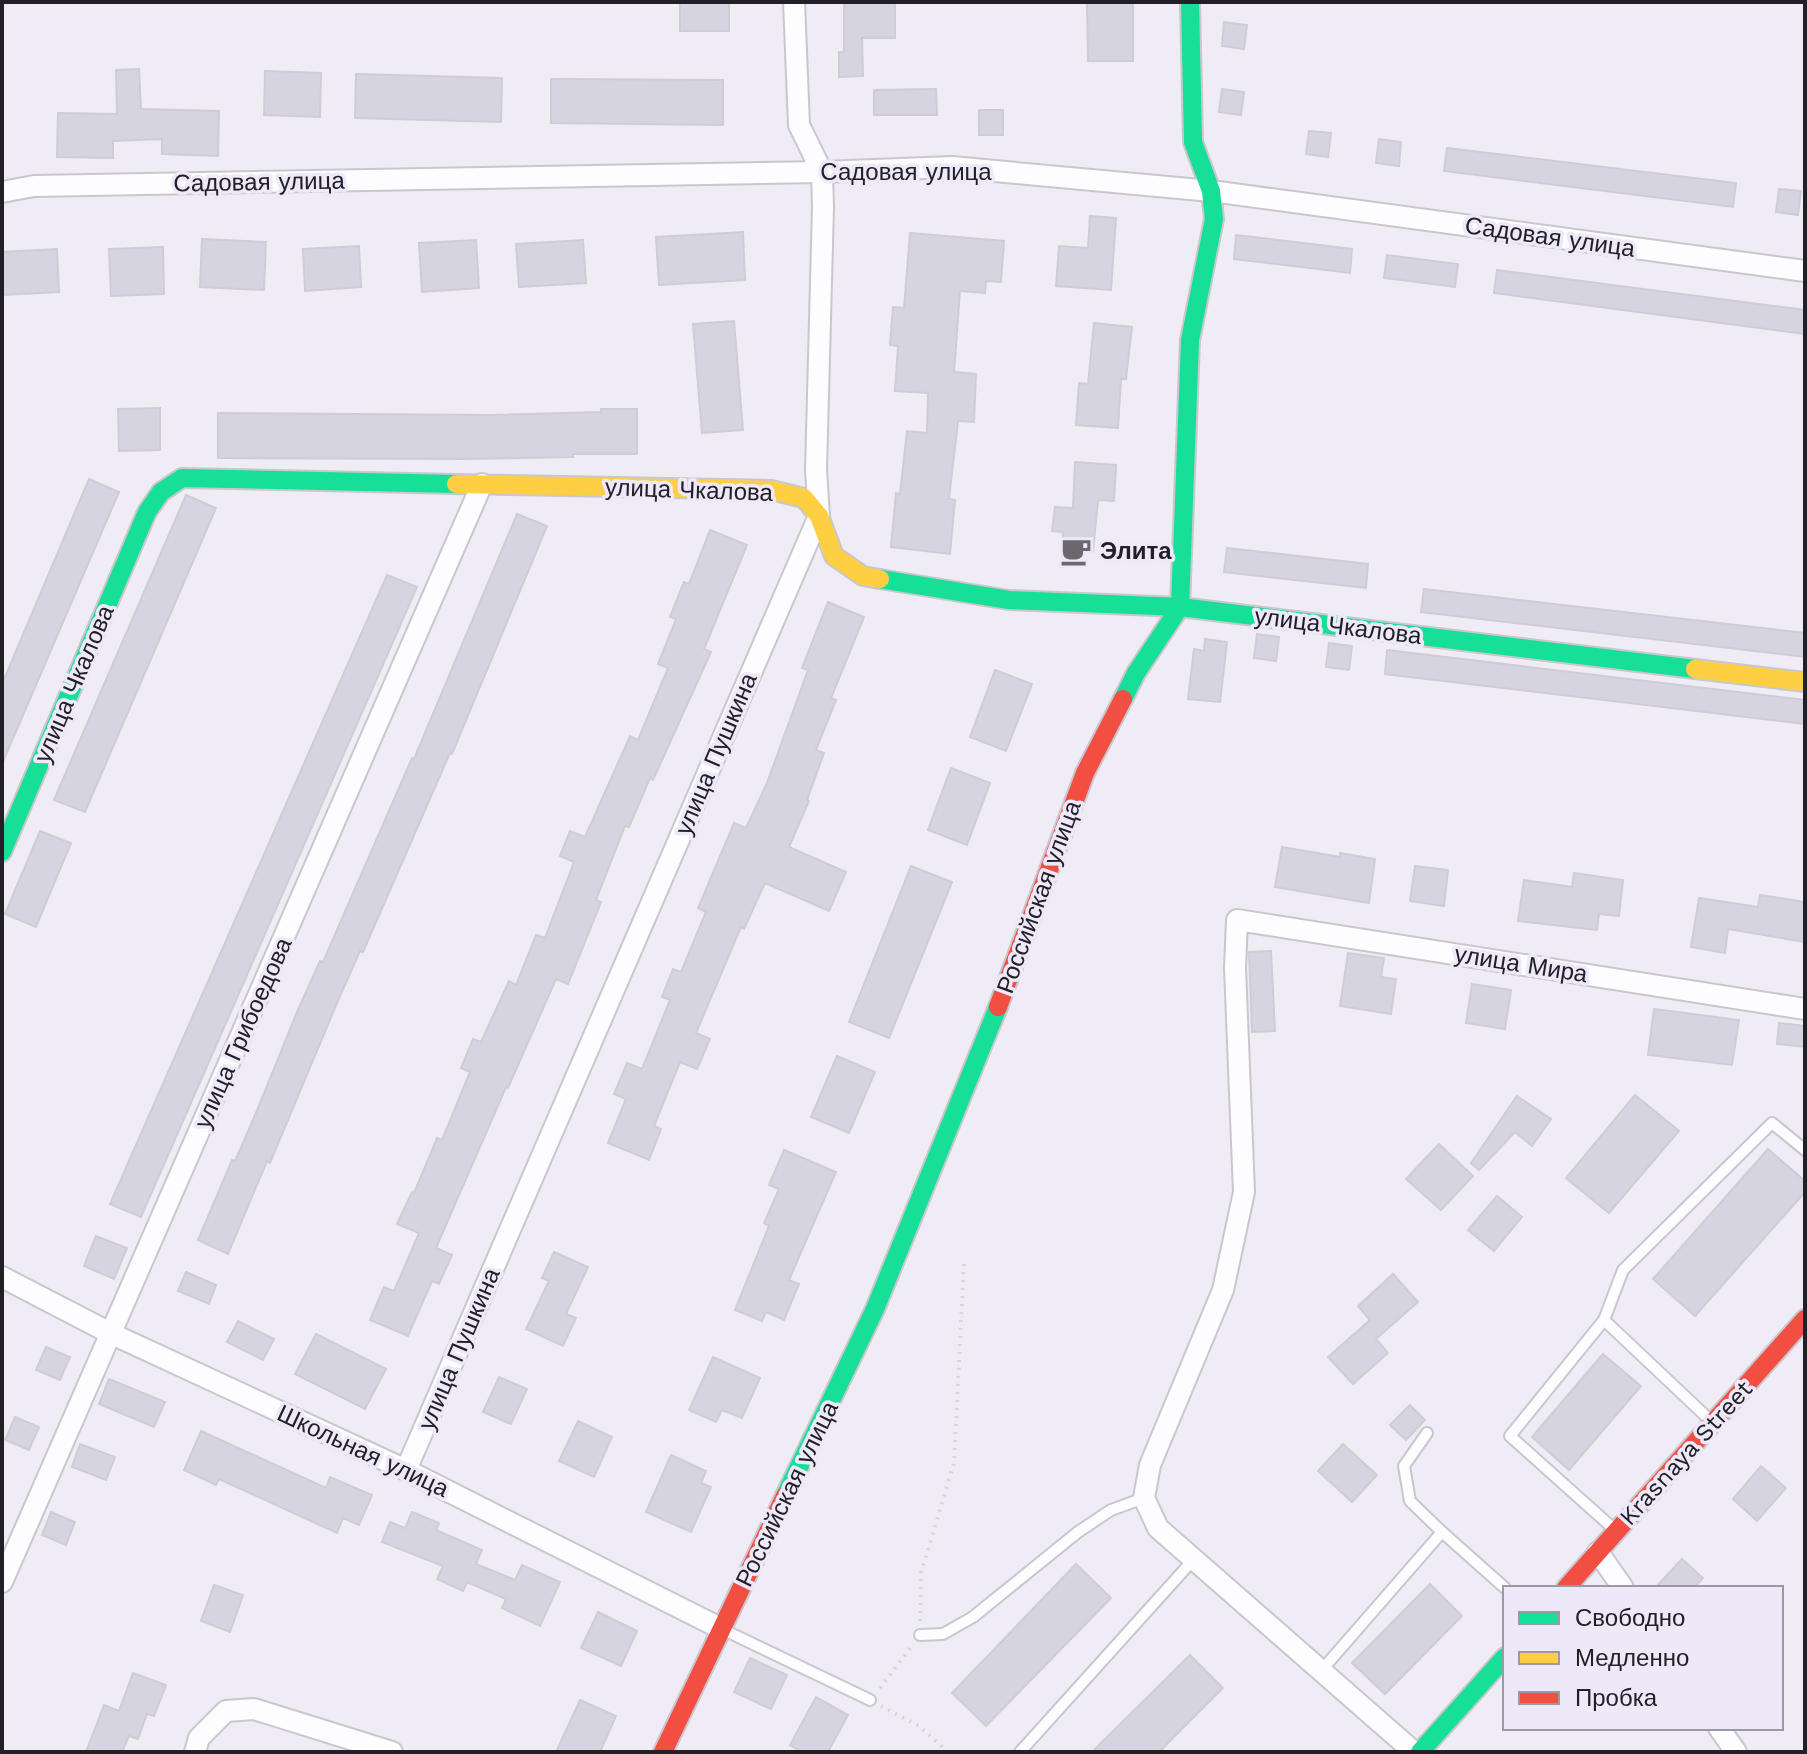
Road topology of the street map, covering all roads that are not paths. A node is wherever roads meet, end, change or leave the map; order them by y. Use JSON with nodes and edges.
{"nodes":[{"id":1,"x":794,"y":2,"type":"edge"},
{"id":2,"x":1190,"y":2,"type":"edge"},
{"id":3,"x":822,"y":172,"type":"junction"},
{"id":4,"x":1211,"y":191,"type":"junction"},
{"id":5,"x":2,"y":192,"type":"edge"},
{"id":6,"x":1805,"y":271,"type":"edge"},
{"id":7,"x":482,"y":484,"type":"junction"},
{"id":8,"x":819,"y":516,"type":"junction"},
{"id":9,"x":1180,"y":607,"type":"junction"},
{"id":10,"x":1805,"y":682,"type":"edge"},
{"id":11,"x":2,"y":852,"type":"edge"},
{"id":12,"x":1805,"y":1009,"type":"edge"},
{"id":13,"x":1805,"y":1150,"type":"edge"},
{"id":14,"x":2,"y":1277,"type":"edge"},
{"id":15,"x":1805,"y":1319,"type":"edge"},
{"id":16,"x":1604,"y":1320,"type":"junction"},
{"id":17,"x":112,"y":1334,"type":"junction"},
{"id":18,"x":1713,"y":1423,"type":"junction"},
{"id":19,"x":1427,"y":1433,"type":"dead end"},
{"id":20,"x":406,"y":1470,"type":"junction"},
{"id":21,"x":1144,"y":1498,"type":"junction"},
{"id":22,"x":1442,"y":1532,"type":"junction"},
{"id":23,"x":1616,"y":1532,"type":"junction"},
{"id":24,"x":1598,"y":1552,"type":"junction"},
{"id":25,"x":1194,"y":1559,"type":"junction"},
{"id":26,"x":2,"y":1582,"type":"edge"},
{"id":27,"x":1503,"y":1586,"type":"edge"},
{"id":28,"x":1568,"y":1586,"type":"edge"},
{"id":29,"x":1622,"y":1586,"type":"edge"},
{"id":30,"x":722,"y":1629,"type":"junction"},
{"id":31,"x":920,"y":1635,"type":"road end"},
{"id":32,"x":1503,"y":1659,"type":"edge"},
{"id":33,"x":1321,"y":1671,"type":"junction"},
{"id":34,"x":870,"y":1700,"type":"road end"},
{"id":35,"x":1720,"y":1730,"type":"edge"},
{"id":36,"x":195,"y":1752,"type":"edge"},
{"id":37,"x":392,"y":1752,"type":"edge"},
{"id":38,"x":663,"y":1752,"type":"edge"},
{"id":39,"x":1020,"y":1752,"type":"edge"},
{"id":40,"x":1417,"y":1752,"type":"edge"},
{"id":41,"x":1736,"y":1752,"type":"edge"}],
"edges":[{"from":1,"to":3,"type":"street","name":"улица Пушкина"},
{"from":2,"to":4,"type":"street"},
{"from":3,"to":4,"type":"street","name":"Садовая улица"},
{"from":3,"to":5,"type":"street","name":"Садовая улица"},
{"from":3,"to":8,"type":"street","name":"улица Пушкина"},
{"from":4,"to":6,"type":"street","name":"Садовая улица"},
{"from":4,"to":9,"type":"street"},
{"from":7,"to":8,"type":"street","name":"улица Чкалова"},
{"from":7,"to":11,"type":"street","name":"улица Чкалова"},
{"from":7,"to":17,"type":"street","name":"улица Грибоедова"},
{"from":8,"to":9,"type":"street","name":"улица Чкалова"},
{"from":8,"to":20,"type":"street","name":"улица Пушкина"},
{"from":9,"to":10,"type":"street","name":"улица Чкалова"},
{"from":9,"to":30,"type":"street","name":"Российская улица"},
{"from":12,"to":21,"type":"street","name":"улица Мира"},
{"from":13,"to":16,"type":"lane"},
{"from":14,"to":17,"type":"street","name":"Школьная улица"},
{"from":15,"to":18,"type":"street","name":"Krasnaya Street"},
{"from":16,"to":18,"type":"lane"},
{"from":16,"to":23,"type":"lane"},
{"from":17,"to":20,"type":"street","name":"Школьная улица"},
{"from":17,"to":26,"type":"street","name":"улица Грибоедова"},
{"from":18,"to":23,"type":"street","name":"Krasnaya Street"},
{"from":19,"to":22,"type":"lane"},
{"from":20,"to":30,"type":"street","name":"Школьная улица"},
{"from":21,"to":25,"type":"street"},
{"from":21,"to":31,"type":"lane"},
{"from":22,"to":27,"type":"lane"},
{"from":22,"to":33,"type":"lane"},
{"from":23,"to":24,"type":"street","name":"Krasnaya Street"},
{"from":24,"to":28,"type":"street","name":"Krasnaya Street"},
{"from":24,"to":29,"type":"street"},
{"from":25,"to":33,"type":"street"},
{"from":25,"to":39,"type":"lane"},
{"from":30,"to":34,"type":"lane"},
{"from":30,"to":38,"type":"street","name":"Российская улица"},
{"from":32,"to":40,"type":"street"},
{"from":33,"to":40,"type":"street"},
{"from":35,"to":41,"type":"street"},
{"from":36,"to":37,"type":"street"}]}
